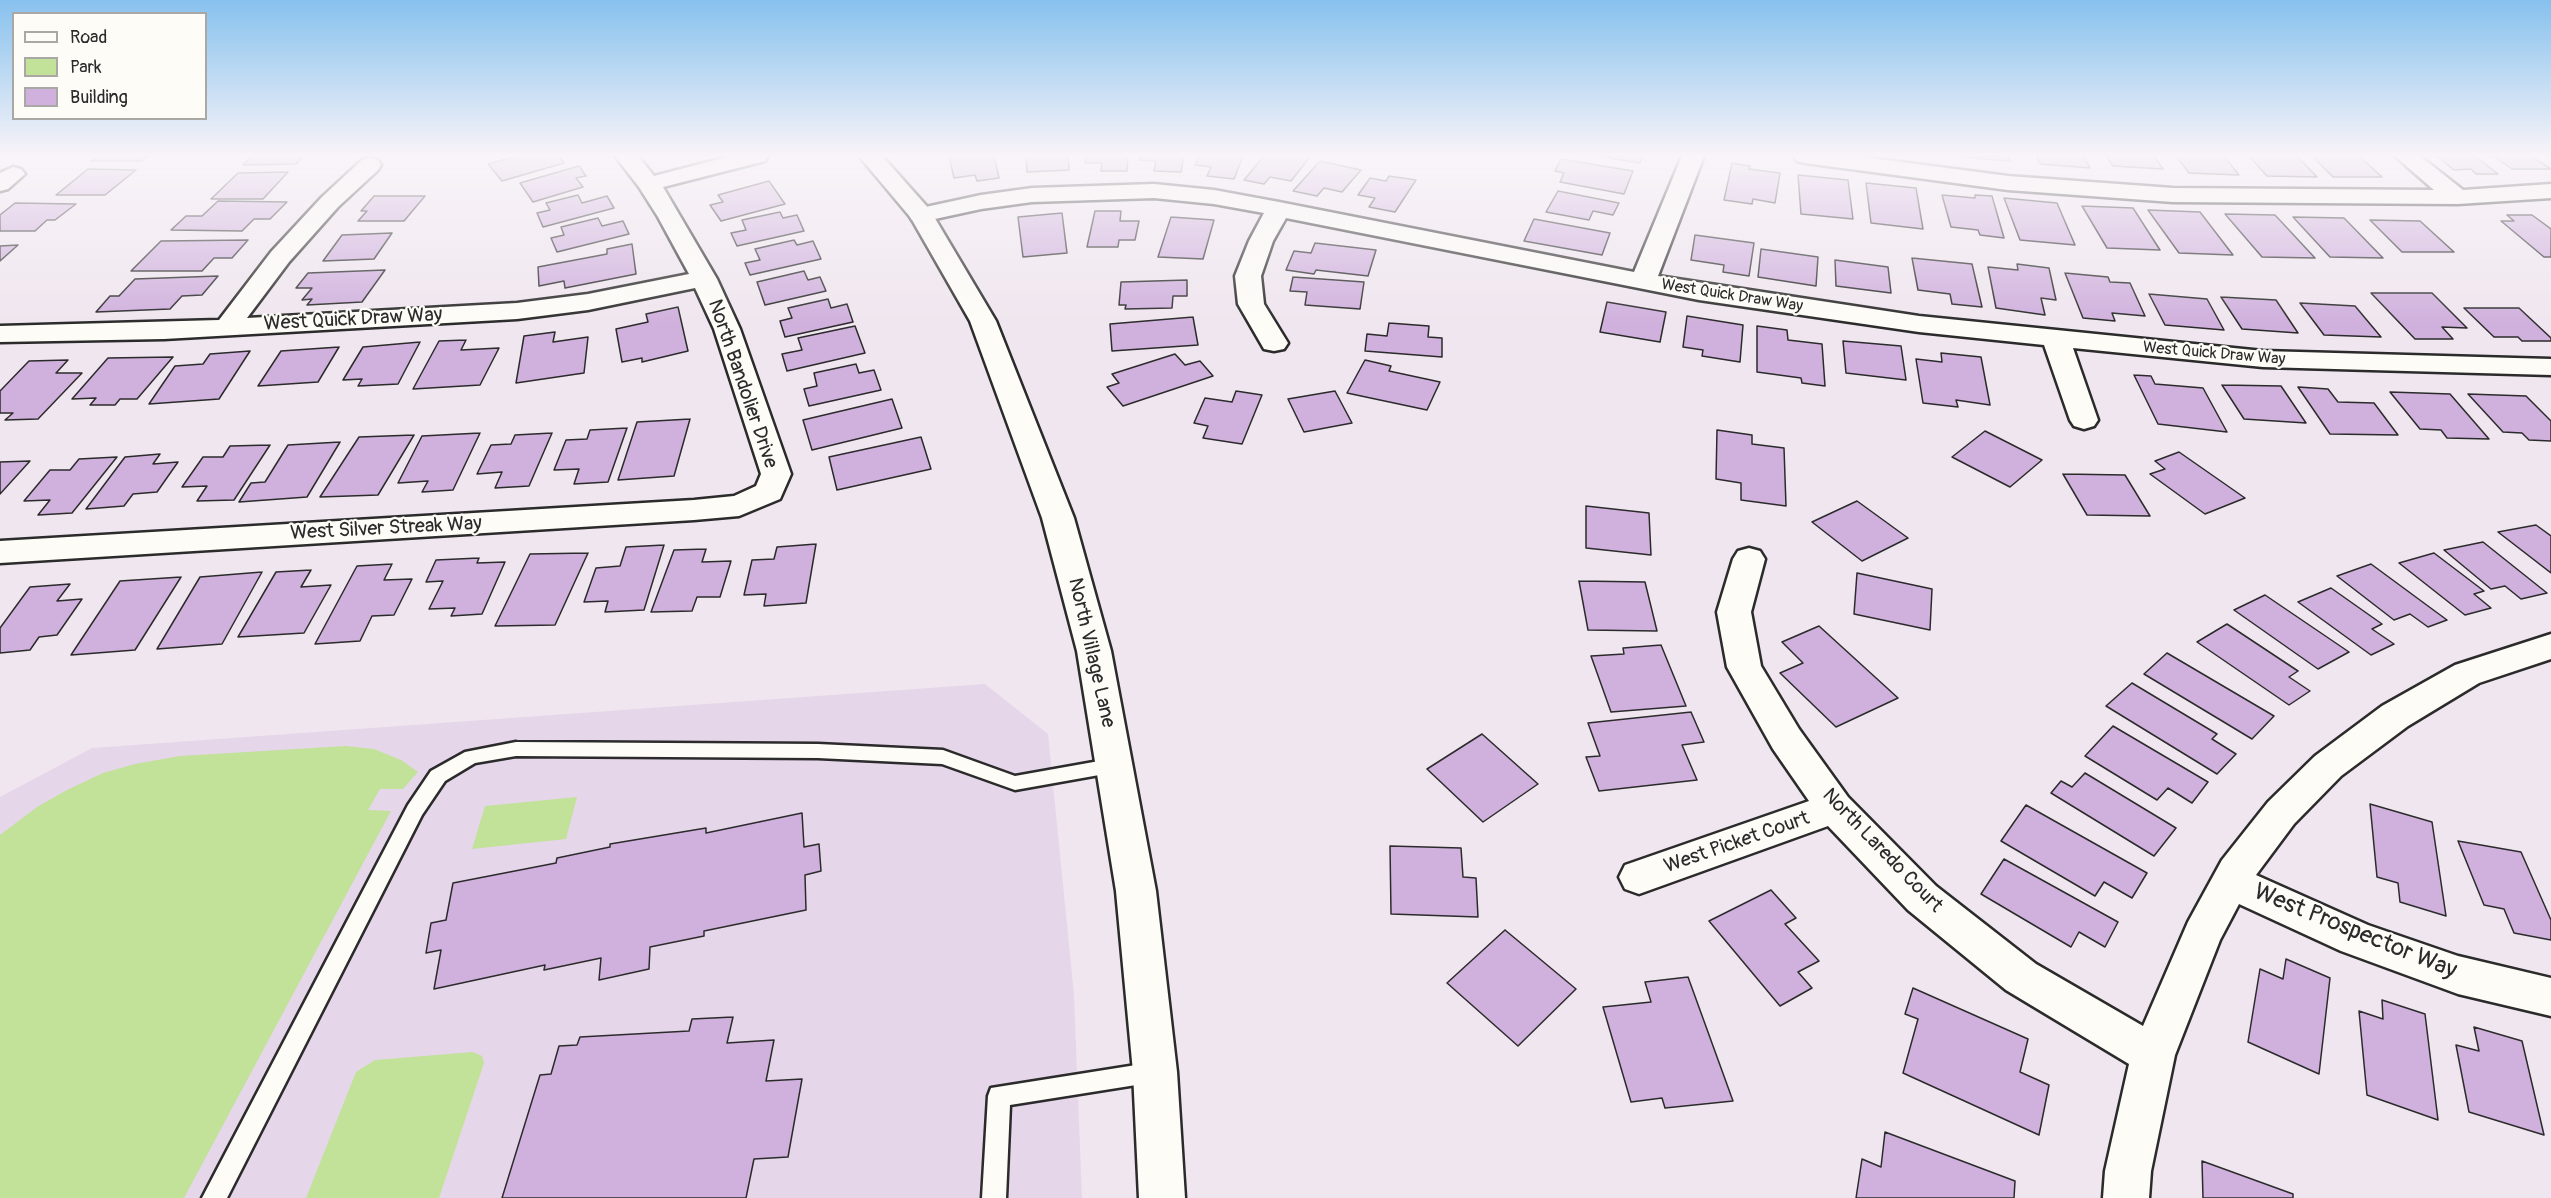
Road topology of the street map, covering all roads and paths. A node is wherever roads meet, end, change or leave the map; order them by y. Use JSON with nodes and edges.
{"nodes":[{"id":1,"x":321,"y":212,"type":"edge"},
{"id":2,"x":666,"y":212,"type":"edge"},
{"id":3,"x":918,"y":212,"type":"edge"},
{"id":4,"x":935,"y":212,"type":"edge"},
{"id":5,"x":1278,"y":212,"type":"edge"},
{"id":6,"x":1294,"y":212,"type":"edge"},
{"id":7,"x":1671,"y":212,"type":"edge"},
{"id":8,"x":921,"y":215,"type":"junction"},
{"id":9,"x":704,"y":279,"type":"junction"},
{"id":10,"x":1643,"y":282,"type":"junction"},
{"id":11,"x":227,"y":327,"type":"junction"},
{"id":12,"x":0,"y":334,"type":"edge"},
{"id":13,"x":2056,"y":339,"type":"junction"},
{"id":14,"x":1274,"y":343,"type":"dead end"},
{"id":15,"x":2551,"y":367,"type":"edge"},
{"id":16,"x":2084,"y":420,"type":"dead end"},
{"id":17,"x":769,"y":492,"type":"joint"},
{"id":18,"x":0,"y":552,"type":"edge"},
{"id":19,"x":1749,"y":559,"type":"dead end"},
{"id":20,"x":2551,"y":646,"type":"edge"},
{"id":21,"x":1116,"y":765,"type":"junction"},
{"id":22,"x":1835,"y":808,"type":"junction"},
{"id":23,"x":1639,"y":877,"type":"dead end"},
{"id":24,"x":2230,"y":882,"type":"junction"},
{"id":25,"x":2551,"y":997,"type":"edge"},
{"id":26,"x":2153,"y":1055,"type":"junction"},
{"id":27,"x":1155,"y":1072,"type":"junction"},
{"id":28,"x":214,"y":1198,"type":"edge"},
{"id":29,"x":994,"y":1198,"type":"edge"},
{"id":30,"x":1162,"y":1198,"type":"edge"},
{"id":31,"x":2126,"y":1198,"type":"edge"}],
"edges":[{"from":1,"to":11,"type":"street"},
{"from":2,"to":9,"type":"street","name":"North Bandolier Drive"},
{"from":3,"to":8,"type":"street","name":"North Village Lane"},
{"from":4,"to":8,"type":"street","name":"West Quick Draw Way"},
{"from":5,"to":14,"type":"street"},
{"from":6,"to":10,"type":"street","name":"West Quick Draw Way"},
{"from":7,"to":10,"type":"street"},
{"from":8,"to":21,"type":"street","name":"North Village Lane"},
{"from":9,"to":11,"type":"street","name":"West Quick Draw Way"},
{"from":9,"to":17,"type":"street","name":"North Bandolier Drive"},
{"from":10,"to":13,"type":"street","name":"West Quick Draw Way"},
{"from":11,"to":12,"type":"street","name":"West Quick Draw Way"},
{"from":13,"to":15,"type":"street","name":"West Quick Draw Way"},
{"from":13,"to":16,"type":"street"},
{"from":17,"to":18,"type":"street","name":"West Silver Streak Way"},
{"from":19,"to":22,"type":"street","name":"North Laredo Court"},
{"from":20,"to":24,"type":"street"},
{"from":21,"to":27,"type":"street","name":"North Village Lane"},
{"from":21,"to":28,"type":"lane"},
{"from":22,"to":23,"type":"street","name":"West Picket Court"},
{"from":22,"to":26,"type":"street","name":"North Laredo Court"},
{"from":24,"to":25,"type":"street","name":"West Prospector Way"},
{"from":24,"to":26,"type":"street"},
{"from":26,"to":31,"type":"street"},
{"from":27,"to":29,"type":"lane"},
{"from":27,"to":30,"type":"street","name":"North Village Lane"}]}
